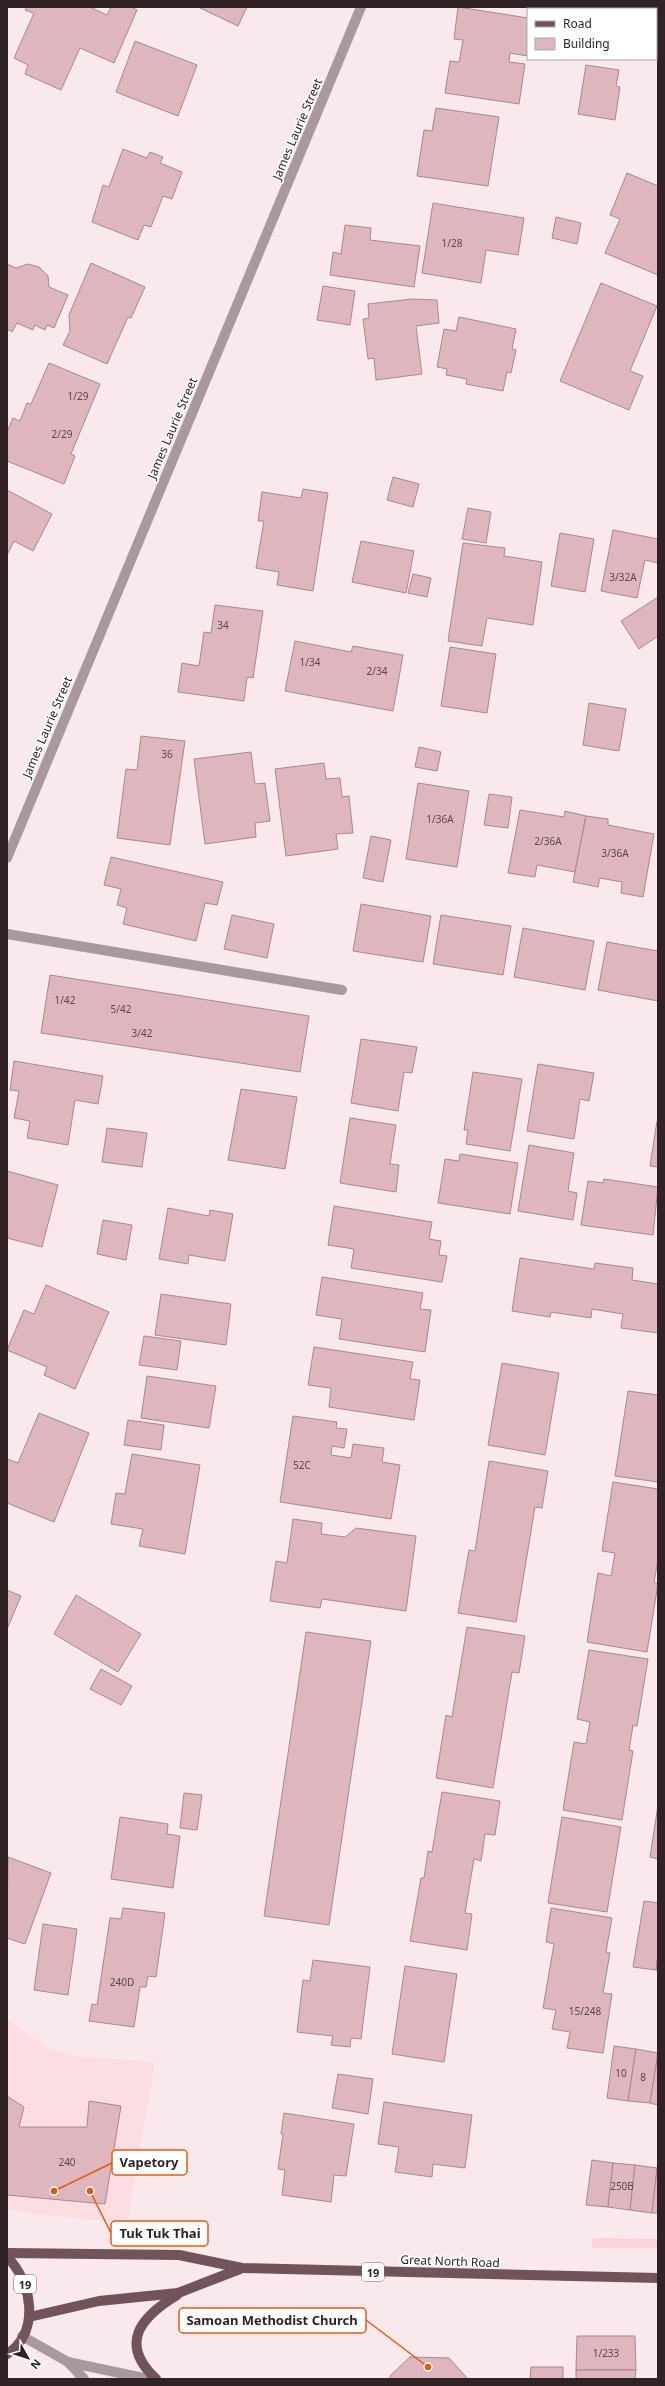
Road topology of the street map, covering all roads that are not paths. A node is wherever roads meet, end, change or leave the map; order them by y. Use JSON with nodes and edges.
{"nodes":[{"id":1,"x":361,"y":7,"type":"edge"},
{"id":2,"x":7,"y":858,"type":"edge"},
{"id":3,"x":7,"y":934,"type":"edge"},
{"id":4,"x":342,"y":990,"type":"dead end"},
{"id":5,"x":7,"y":2253,"type":"edge"},
{"id":6,"x":7,"y":2257,"type":"edge"},
{"id":7,"x":242,"y":2268,"type":"junction"},
{"id":8,"x":658,"y":2278,"type":"edge"},
{"id":9,"x":178,"y":2294,"type":"junction"},
{"id":10,"x":29,"y":2317,"type":"junction"},
{"id":11,"x":22,"y":2336,"type":"junction"},
{"id":12,"x":7,"y":2354,"type":"edge"},
{"id":13,"x":68,"y":2362,"type":"junction"},
{"id":14,"x":84,"y":2379,"type":"edge"},
{"id":15,"x":148,"y":2379,"type":"edge"},
{"id":16,"x":156,"y":2379,"type":"edge"}],
"edges":[{"from":1,"to":2,"type":"street","name":"James Laurie Street"},
{"from":3,"to":4,"type":"street"},
{"from":5,"to":7,"type":"main road","name":"Great North Road","number":"19"},
{"from":6,"to":10,"type":"main road","number":"19"},
{"from":7,"to":8,"type":"main road","name":"Great North Road","number":"19"},
{"from":7,"to":9,"type":"main road","name":"Great North Road","number":"19"},
{"from":9,"to":10,"type":"main road","name":"Great North Road","number":"19"},
{"from":9,"to":16,"type":"main road"},
{"from":10,"to":11,"type":"main road","number":"19"},
{"from":11,"to":12,"type":"main road","number":"19"},
{"from":11,"to":13,"type":"street"},
{"from":13,"to":14,"type":"street"},
{"from":13,"to":15,"type":"street"}]}
